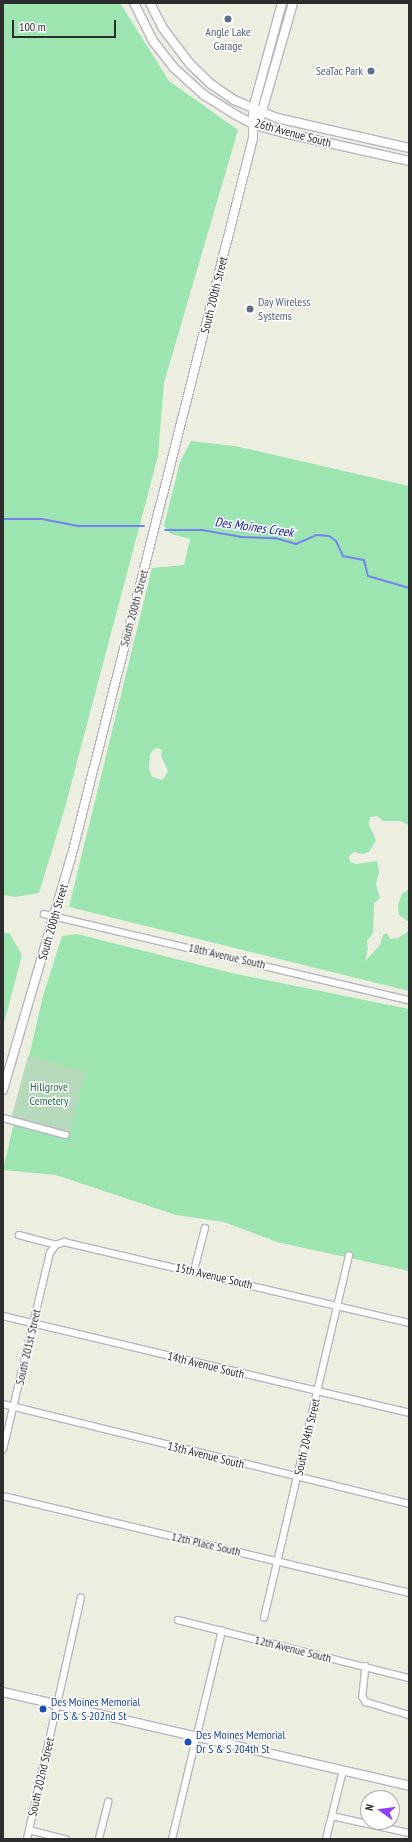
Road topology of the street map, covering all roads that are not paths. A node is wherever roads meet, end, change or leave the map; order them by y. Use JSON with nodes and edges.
{"nodes":[{"id":1,"x":134,"y":3,"type":"edge"},
{"id":2,"x":150,"y":3,"type":"edge"},
{"id":3,"x":282,"y":3,"type":"edge"},
{"id":4,"x":293,"y":3,"type":"edge"},
{"id":5,"x":279,"y":14,"type":"junction"},
{"id":6,"x":284,"y":34,"type":"junction"},
{"id":7,"x":253,"y":109,"type":"junction"},
{"id":8,"x":263,"y":114,"type":"junction"},
{"id":9,"x":255,"y":125,"type":"junction"},
{"id":10,"x":409,"y":148,"type":"edge"},
{"id":11,"x":409,"y":161,"type":"edge"},
{"id":12,"x":44,"y":914,"type":"dead end"},
{"id":13,"x":55,"y":915,"type":"junction"},
{"id":14,"x":409,"y":1000,"type":"edge"},
{"id":15,"x":3,"y":1090,"type":"edge"},
{"id":16,"x":3,"y":1118,"type":"edge"},
{"id":17,"x":66,"y":1135,"type":"dead end"},
{"id":18,"x":205,"y":1228,"type":"dead end"},
{"id":19,"x":19,"y":1235,"type":"dead end"},
{"id":20,"x":56,"y":1245,"type":"junction"},
{"id":21,"x":349,"y":1256,"type":"dead end"},
{"id":22,"x":194,"y":1271,"type":"junction"},
{"id":23,"x":338,"y":1306,"type":"junction"},
{"id":24,"x":3,"y":1316,"type":"edge"},
{"id":25,"x":33,"y":1323,"type":"junction"},
{"id":26,"x":409,"y":1323,"type":"edge"},
{"id":27,"x":317,"y":1392,"type":"junction"},
{"id":28,"x":3,"y":1404,"type":"edge"},
{"id":29,"x":14,"y":1406,"type":"junction"},
{"id":30,"x":409,"y":1413,"type":"edge"},
{"id":31,"x":3,"y":1450,"type":"edge"},
{"id":32,"x":298,"y":1477,"type":"junction"},
{"id":33,"x":3,"y":1496,"type":"edge"},
{"id":34,"x":409,"y":1504,"type":"edge"},
{"id":35,"x":277,"y":1561,"type":"junction"},
{"id":36,"x":409,"y":1593,"type":"edge"},
{"id":37,"x":81,"y":1598,"type":"dead end"},
{"id":38,"x":264,"y":1618,"type":"dead end"},
{"id":39,"x":178,"y":1620,"type":"dead end"},
{"id":40,"x":222,"y":1631,"type":"junction"},
{"id":41,"x":366,"y":1666,"type":"junction"},
{"id":42,"x":409,"y":1678,"type":"edge"},
{"id":43,"x":3,"y":1692,"type":"edge"},
{"id":44,"x":57,"y":1705,"type":"junction"},
{"id":45,"x":409,"y":1715,"type":"edge"},
{"id":46,"x":197,"y":1737,"type":"junction"},
{"id":47,"x":343,"y":1771,"type":"junction"},
{"id":48,"x":409,"y":1786,"type":"edge"},
{"id":49,"x":108,"y":1802,"type":"dead end"},
{"id":50,"x":332,"y":1816,"type":"junction"},
{"id":51,"x":29,"y":1830,"type":"junction"},
{"id":52,"x":409,"y":1833,"type":"edge"},
{"id":53,"x":27,"y":1839,"type":"edge"},
{"id":54,"x":66,"y":1839,"type":"edge"},
{"id":55,"x":99,"y":1839,"type":"edge"},
{"id":56,"x":172,"y":1839,"type":"edge"},
{"id":57,"x":326,"y":1839,"type":"edge"}],
"edges":[{"from":1,"to":9,"type":"main road","name":"26th Avenue South"},
{"from":2,"to":7,"type":"main road","name":"26th Avenue South"},
{"from":3,"to":5,"type":"main road","name":"South 200th Street"},
{"from":4,"to":6,"type":"main road","name":"South 200th Street"},
{"from":5,"to":6,"type":"main road"},
{"from":5,"to":7,"type":"main road","name":"South 200th Street"},
{"from":6,"to":8,"type":"main road","name":"South 200th Street"},
{"from":7,"to":8,"type":"main road","name":"26th Avenue South"},
{"from":7,"to":9,"type":"main road","name":"South 200th Street"},
{"from":8,"to":9,"type":"main road","name":"South 200th Street"},
{"from":8,"to":10,"type":"main road","name":"26th Avenue South"},
{"from":9,"to":11,"type":"main road","name":"26th Avenue South"},
{"from":9,"to":13,"type":"main road","name":"South 200th Street"},
{"from":12,"to":13,"type":"street","name":"18th Avenue South"},
{"from":13,"to":14,"type":"street","name":"18th Avenue South"},
{"from":13,"to":15,"type":"main road","name":"South 200th Street"},
{"from":16,"to":17,"type":"street"},
{"from":18,"to":22,"type":"street"},
{"from":19,"to":20,"type":"street","name":"15th Avenue South"},
{"from":20,"to":22,"type":"street","name":"15th Avenue South"},
{"from":20,"to":25,"type":"street","name":"South 201st Street"},
{"from":21,"to":23,"type":"street","name":"South 204th Street"},
{"from":22,"to":23,"type":"street","name":"15th Avenue South"},
{"from":23,"to":26,"type":"street","name":"15th Avenue South"},
{"from":23,"to":27,"type":"street","name":"South 204th Street"},
{"from":24,"to":25,"type":"street","name":"14th Avenue South"},
{"from":25,"to":27,"type":"street","name":"14th Avenue South"},
{"from":25,"to":29,"type":"street","name":"South 201st Street"},
{"from":27,"to":30,"type":"street","name":"14th Avenue South"},
{"from":27,"to":32,"type":"street","name":"South 204th Street"},
{"from":28,"to":29,"type":"street","name":"13th Avenue South"},
{"from":29,"to":31,"type":"street","name":"South 201st Street"},
{"from":29,"to":32,"type":"street","name":"13th Avenue South"},
{"from":32,"to":34,"type":"street","name":"13th Avenue South"},
{"from":32,"to":35,"type":"street","name":"South 204th Street"},
{"from":33,"to":35,"type":"street","name":"12th Place South"},
{"from":35,"to":36,"type":"street","name":"12th Place South"},
{"from":35,"to":38,"type":"street","name":"South 204th Street"},
{"from":37,"to":44,"type":"street","name":"South 202nd Street"},
{"from":39,"to":40,"type":"street","name":"12th Avenue South"},
{"from":40,"to":41,"type":"street","name":"12th Avenue South"},
{"from":40,"to":46,"type":"street"},
{"from":41,"to":42,"type":"street","name":"12th Avenue South"},
{"from":41,"to":45,"type":"street"},
{"from":43,"to":44,"type":"main road"},
{"from":44,"to":46,"type":"main road"},
{"from":44,"to":51,"type":"street","name":"South 202nd Street"},
{"from":46,"to":47,"type":"main road"},
{"from":46,"to":56,"type":"street"},
{"from":47,"to":48,"type":"main road"},
{"from":47,"to":50,"type":"street"},
{"from":49,"to":55,"type":"street"},
{"from":50,"to":52,"type":"street"},
{"from":50,"to":57,"type":"street"},
{"from":51,"to":53,"type":"street","name":"South 202nd Street"},
{"from":51,"to":54,"type":"street"}]}
